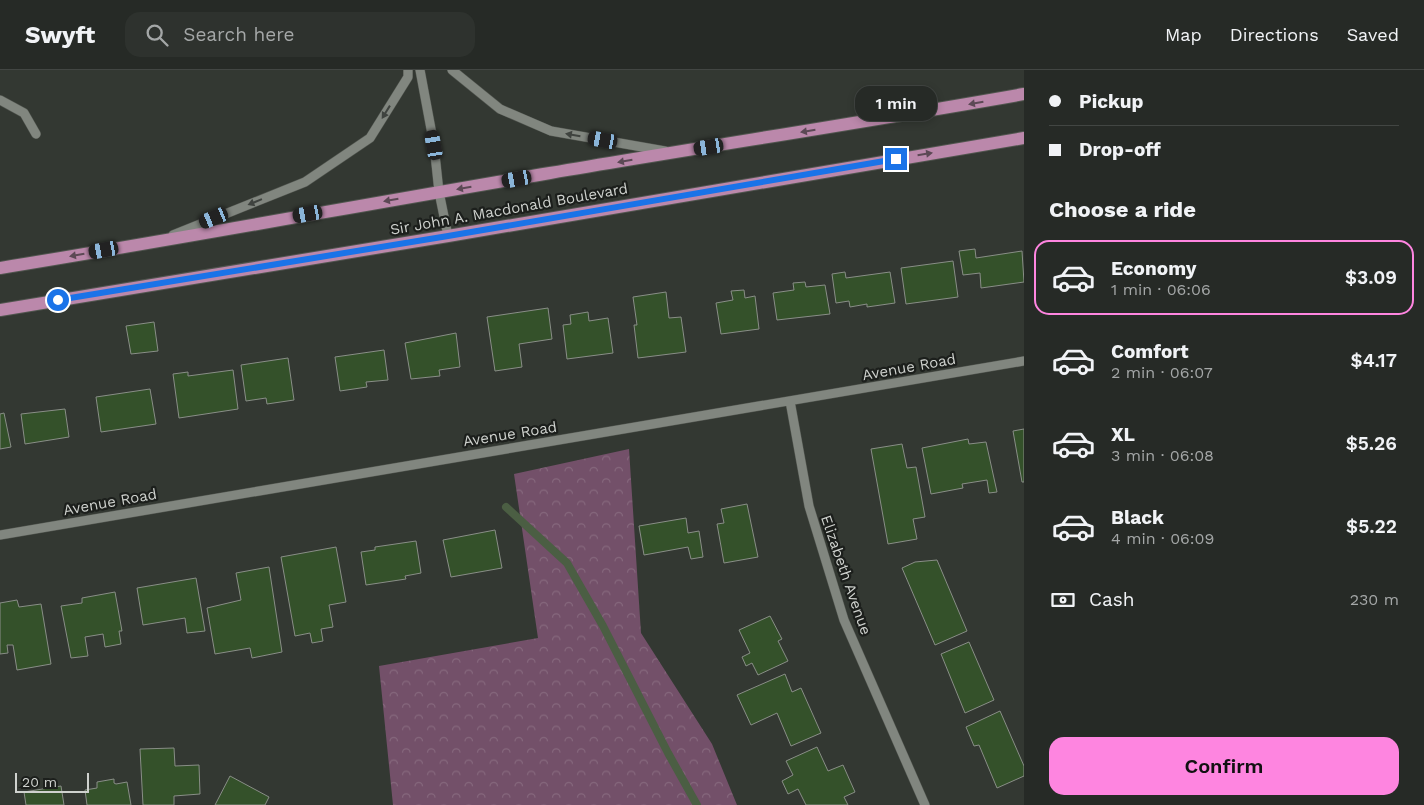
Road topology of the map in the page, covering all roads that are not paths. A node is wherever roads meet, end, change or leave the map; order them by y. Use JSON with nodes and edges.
{"nodes":[{"id":1,"x":408,"y":70,"type":"edge"},
{"id":2,"x":420,"y":70,"type":"edge"},
{"id":3,"x":452,"y":70,"type":"edge"},
{"id":4,"x":1024,"y":94,"type":"edge"},
{"id":5,"x":0,"y":100,"type":"edge"},
{"id":6,"x":36,"y":134,"type":"dead end"},
{"id":7,"x":1024,"y":138,"type":"edge"},
{"id":8,"x":673,"y":152,"type":"junction"},
{"id":9,"x":439,"y":192,"type":"junction"},
{"id":10,"x":448,"y":236,"type":"junction"},
{"id":11,"x":159,"y":240,"type":"junction"},
{"id":12,"x":0,"y":268,"type":"edge"},
{"id":13,"x":0,"y":310,"type":"edge"},
{"id":14,"x":1024,"y":361,"type":"edge"},
{"id":15,"x":790,"y":401,"type":"junction"},
{"id":16,"x":0,"y":535,"type":"edge"},
{"id":17,"x":925,"y":805,"type":"edge"}],
"edges":[{"from":1,"to":11,"type":"street","one_way":true},
{"from":2,"to":9,"type":"street"},
{"from":8,"to":3,"type":"street","one_way":true},
{"from":4,"to":8,"type":"main road","name":"Sir John A. Macdonald Boulevard","one_way":true},
{"from":5,"to":6,"type":"street"},
{"from":10,"to":7,"type":"main road","name":"Sir John A. Macdonald Boulevard","one_way":true},
{"from":8,"to":9,"type":"main road","name":"Sir John A. Macdonald Boulevard","one_way":true},
{"from":9,"to":10,"type":"street"},
{"from":9,"to":11,"type":"main road","name":"Sir John A. Macdonald Boulevard","one_way":true},
{"from":10,"to":13,"type":"main road","name":"Sir John A. Macdonald Boulevard"},
{"from":11,"to":12,"type":"main road","name":"Sir John A. Macdonald Boulevard","one_way":true},
{"from":14,"to":15,"type":"street","name":"Avenue Road"},
{"from":15,"to":16,"type":"street","name":"Avenue Road"},
{"from":15,"to":17,"type":"street","name":"Elizabeth Avenue"}]}
